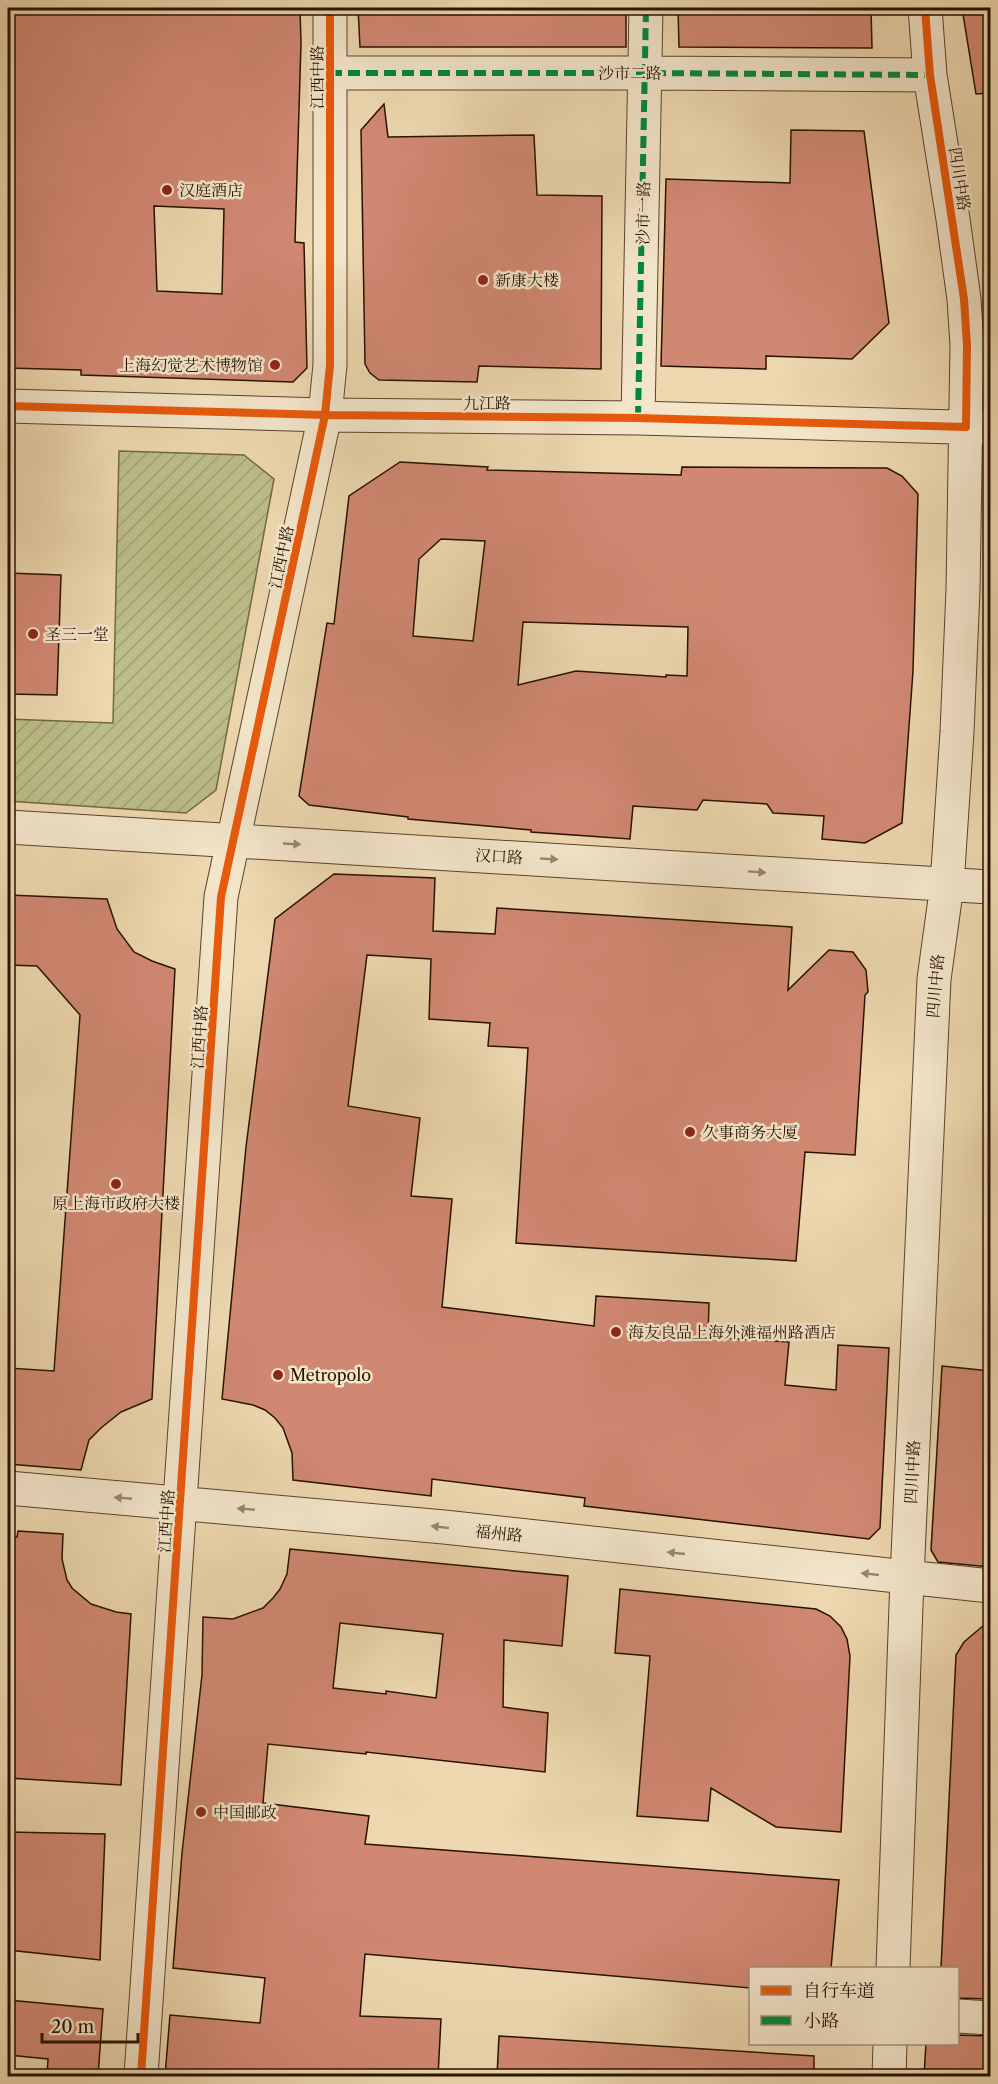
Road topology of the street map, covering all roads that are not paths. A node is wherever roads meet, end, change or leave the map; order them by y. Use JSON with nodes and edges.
{"nodes":[{"id":1,"x":330,"y":8,"type":"edge"},
{"id":2,"x":646,"y":8,"type":"edge"},
{"id":3,"x":925,"y":8,"type":"edge"},
{"id":4,"x":646,"y":73,"type":"junction"},
{"id":5,"x":330,"y":74,"type":"junction"},
{"id":6,"x":930,"y":75,"type":"junction"},
{"id":7,"x":8,"y":406,"type":"edge"},
{"id":8,"x":325,"y":415,"type":"junction"},
{"id":9,"x":638,"y":418,"type":"junction"},
{"id":10,"x":978,"y":428,"type":"edge"},
{"id":11,"x":8,"y":827,"type":"edge"},
{"id":12,"x":234,"y":841,"type":"junction"},
{"id":13,"x":947,"y":885,"type":"junction"},
{"id":14,"x":990,"y":887,"type":"edge"},
{"id":15,"x":8,"y":1488,"type":"edge"},
{"id":16,"x":181,"y":1503,"type":"junction"},
{"id":17,"x":907,"y":1578,"type":"junction"},
{"id":18,"x":990,"y":1586,"type":"edge"},
{"id":19,"x":893,"y":1967,"type":"edge"},
{"id":20,"x":959,"y":2016,"type":"edge"},
{"id":21,"x":990,"y":2018,"type":"edge"},
{"id":22,"x":890,"y":2045,"type":"edge"},
{"id":23,"x":141,"y":2076,"type":"edge"},
{"id":24,"x":889,"y":2076,"type":"edge"}],
"edges":[{"from":1,"to":5,"type":"street","name":"江西中路"},
{"from":2,"to":4,"type":"street","name":"沙市一路"},
{"from":3,"to":6,"type":"street","name":"四川中路"},
{"from":4,"to":5,"type":"street","name":"沙市二路"},
{"from":4,"to":6,"type":"street","name":"沙市二路"},
{"from":4,"to":9,"type":"street","name":"沙市一路"},
{"from":5,"to":8,"type":"street","name":"江西中路"},
{"from":6,"to":10,"type":"street","name":"四川中路"},
{"from":7,"to":8,"type":"street","name":"九江路"},
{"from":8,"to":9,"type":"street","name":"九江路"},
{"from":8,"to":12,"type":"street","name":"江西中路"},
{"from":9,"to":10,"type":"street","name":"九江路"},
{"from":10,"to":13,"type":"street","name":"四川中路"},
{"from":11,"to":12,"type":"street","name":"汉口路"},
{"from":12,"to":13,"type":"street","name":"汉口路","one_way":true},
{"from":12,"to":16,"type":"street","name":"江西中路"},
{"from":13,"to":14,"type":"street","name":"汉口路"},
{"from":13,"to":17,"type":"street","name":"四川中路"},
{"from":16,"to":15,"type":"street","name":"福州路","one_way":true},
{"from":17,"to":16,"type":"street","name":"福州路","one_way":true},
{"from":16,"to":23,"type":"street","name":"江西中路"},
{"from":17,"to":18,"type":"street","name":"福州路"},
{"from":17,"to":19,"type":"street","name":"四川中路"},
{"from":20,"to":21,"type":"street"},
{"from":22,"to":24,"type":"street"}]}
